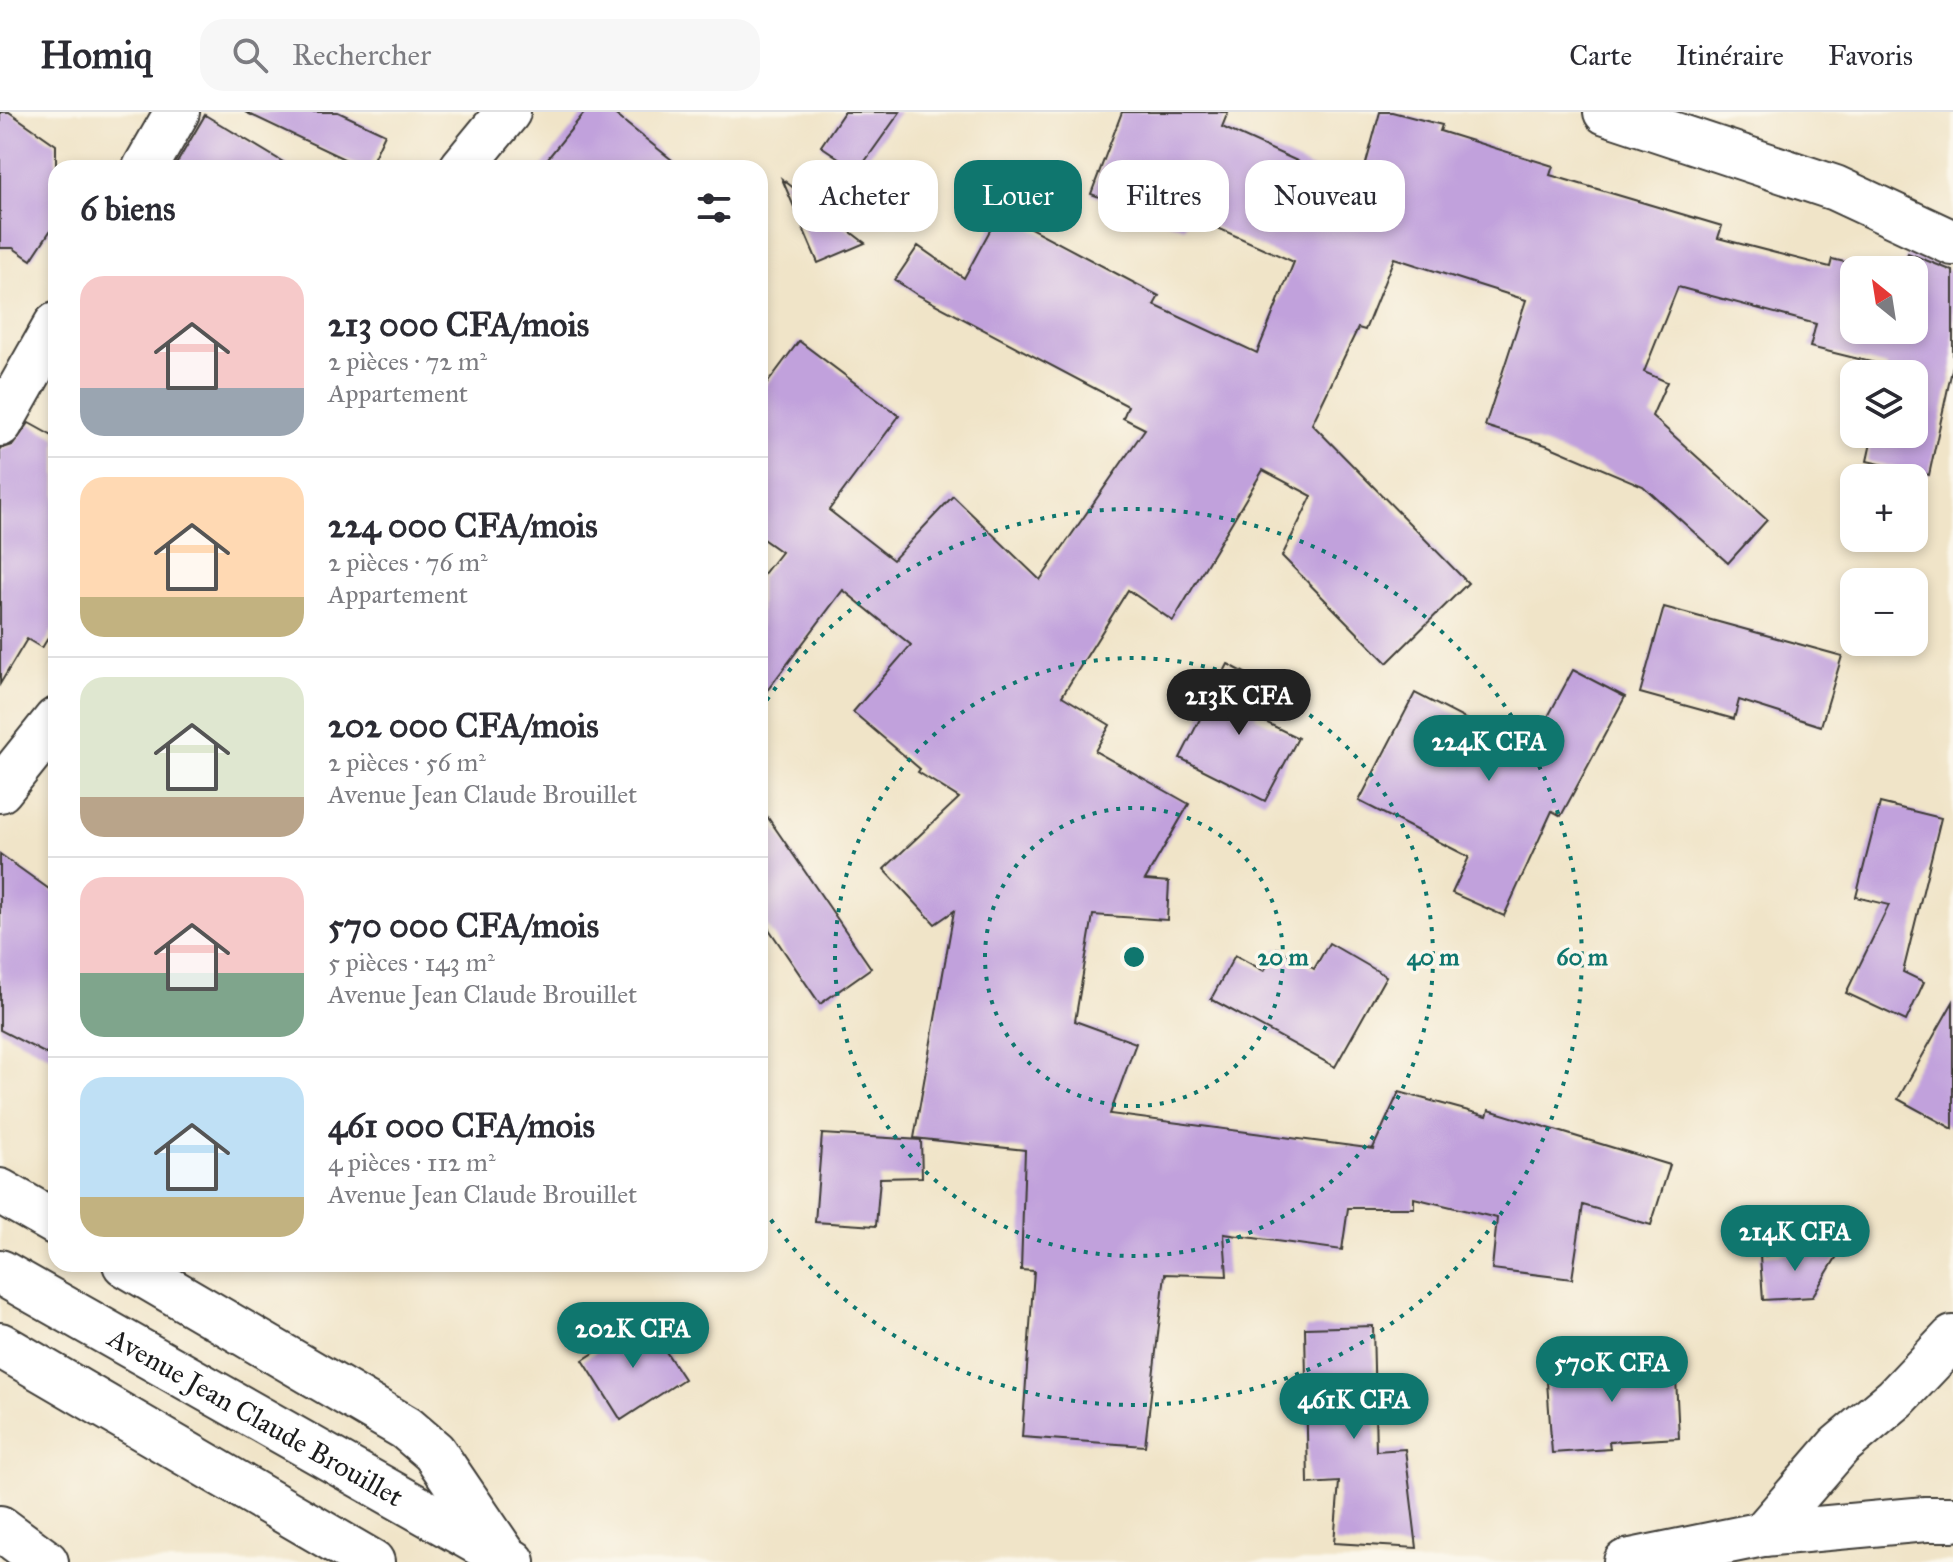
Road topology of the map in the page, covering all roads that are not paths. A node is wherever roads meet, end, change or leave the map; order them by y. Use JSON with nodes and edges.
{"nodes":[{"id":1,"x":177,"y":112,"type":"edge"},
{"id":2,"x":508,"y":112,"type":"edge"},
{"id":3,"x":1606,"y":112,"type":"edge"},
{"id":4,"x":150,"y":160,"type":"edge"},
{"id":5,"x":469,"y":160,"type":"edge"},
{"id":6,"x":1953,"y":243,"type":"edge"},
{"id":7,"x":48,"y":339,"type":"edge"},
{"id":8,"x":0,"y":424,"type":"edge"},
{"id":9,"x":48,"y":730,"type":"edge"},
{"id":10,"x":0,"y":790,"type":"edge"},
{"id":11,"x":0,"y":1191,"type":"edge"},
{"id":12,"x":48,"y":1218,"type":"edge"},
{"id":13,"x":0,"y":1272,"type":"edge"},
{"id":14,"x":139,"y":1272,"type":"edge"},
{"id":15,"x":1953,"y":1338,"type":"edge"},
{"id":16,"x":0,"y":1345,"type":"edge"},
{"id":17,"x":1953,"y":1519,"type":"edge"},
{"id":18,"x":0,"y":1528,"type":"edge"},
{"id":19,"x":1763,"y":1534,"type":"junction"},
{"id":20,"x":510,"y":1560,"type":"edge"},
{"id":21,"x":46,"y":1562,"type":"edge"},
{"id":22,"x":372,"y":1562,"type":"edge"},
{"id":23,"x":1626,"y":1562,"type":"edge"}],
"edges":[{"from":1,"to":4,"type":"street"},
{"from":2,"to":5,"type":"street"},
{"from":3,"to":6,"type":"street"},
{"from":7,"to":8,"type":"street"},
{"from":9,"to":10,"type":"street"},
{"from":11,"to":12,"type":"street"},
{"from":13,"to":20,"type":"street","name":"Avenue Jean Claude Brouillet"},
{"from":14,"to":20,"type":"street"},
{"from":15,"to":19,"type":"street"},
{"from":16,"to":22,"type":"street"},
{"from":17,"to":19,"type":"street"},
{"from":18,"to":21,"type":"street"},
{"from":19,"to":23,"type":"street"}]}
